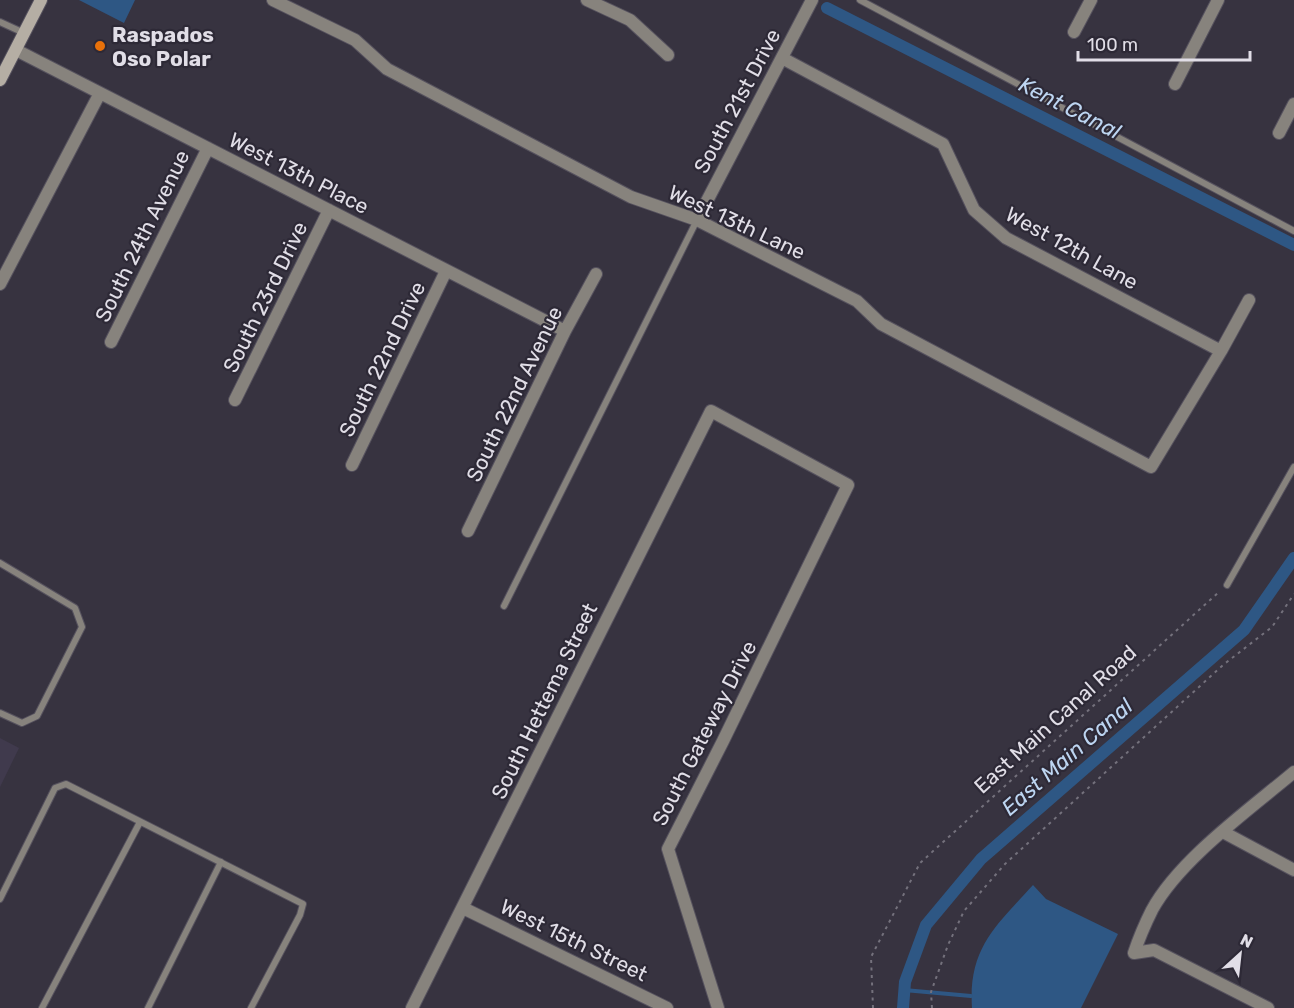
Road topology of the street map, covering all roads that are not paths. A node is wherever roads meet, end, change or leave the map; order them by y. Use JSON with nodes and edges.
{"nodes":[{"id":1,"x":41,"y":0,"type":"edge"},
{"id":2,"x":273,"y":0,"type":"edge"},
{"id":3,"x":587,"y":0,"type":"edge"},
{"id":4,"x":812,"y":0,"type":"edge"},
{"id":5,"x":860,"y":0,"type":"edge"},
{"id":6,"x":1090,"y":0,"type":"edge"},
{"id":7,"x":1218,"y":0,"type":"edge"},
{"id":8,"x":0,"y":22,"type":"edge"},
{"id":9,"x":1074,"y":32,"type":"dead end"},
{"id":10,"x":24,"y":33,"type":"junction"},
{"id":11,"x":9,"y":55,"type":"edge"},
{"id":12,"x":668,"y":55,"type":"dead end"},
{"id":13,"x":783,"y":58,"type":"junction"},
{"id":14,"x":0,"y":80,"type":"edge"},
{"id":15,"x":1176,"y":84,"type":"dead end"},
{"id":16,"x":100,"y":93,"type":"junction"},
{"id":17,"x":1294,"y":104,"type":"edge"},
{"id":18,"x":1279,"y":133,"type":"dead end"},
{"id":19,"x":208,"y":148,"type":"junction"},
{"id":20,"x":329,"y":210,"type":"junction"},
{"id":21,"x":697,"y":220,"type":"junction"},
{"id":22,"x":1294,"y":231,"type":"edge"},
{"id":23,"x":446,"y":271,"type":"junction"},
{"id":24,"x":596,"y":274,"type":"dead end"},
{"id":25,"x":0,"y":284,"type":"edge"},
{"id":26,"x":1249,"y":300,"type":"dead end"},
{"id":27,"x":564,"y":331,"type":"junction"},
{"id":28,"x":111,"y":342,"type":"dead end"},
{"id":29,"x":1221,"y":351,"type":"junction"},
{"id":30,"x":235,"y":400,"type":"dead end"},
{"id":31,"x":711,"y":411,"type":"joint"},
{"id":32,"x":352,"y":465,"type":"dead end"},
{"id":33,"x":1294,"y":467,"type":"edge"},
{"id":34,"x":468,"y":531,"type":"dead end"},
{"id":35,"x":0,"y":563,"type":"edge"},
{"id":36,"x":1227,"y":585,"type":"road end"},
{"id":37,"x":504,"y":606,"type":"dead end"},
{"id":38,"x":0,"y":713,"type":"edge"},
{"id":39,"x":1294,"y":772,"type":"edge"},
{"id":40,"x":140,"y":822,"type":"junction"},
{"id":41,"x":1223,"y":832,"type":"junction"},
{"id":42,"x":221,"y":862,"type":"junction"},
{"id":43,"x":1294,"y":870,"type":"edge"},
{"id":44,"x":0,"y":898,"type":"edge"},
{"id":45,"x":463,"y":908,"type":"junction"},
{"id":46,"x":42,"y":1008,"type":"edge"},
{"id":47,"x":148,"y":1008,"type":"edge"},
{"id":48,"x":251,"y":1008,"type":"edge"},
{"id":49,"x":411,"y":1008,"type":"edge"},
{"id":50,"x":667,"y":1008,"type":"edge"},
{"id":51,"x":718,"y":1008,"type":"edge"},
{"id":52,"x":1268,"y":1008,"type":"edge"}],
"edges":[{"from":1,"to":10,"type":"main road"},
{"from":2,"to":21,"type":"street","name":"West 13th Lane"},
{"from":3,"to":12,"type":"street"},
{"from":4,"to":13,"type":"street","name":"South 21st Drive"},
{"from":5,"to":22,"type":"lane"},
{"from":6,"to":9,"type":"street"},
{"from":7,"to":15,"type":"street"},
{"from":8,"to":10,"type":"lane"},
{"from":10,"to":11,"type":"main road"},
{"from":11,"to":14,"type":"main road"},
{"from":11,"to":16,"type":"street","name":"West 13th Place"},
{"from":13,"to":21,"type":"street","name":"South 21st Drive"},
{"from":13,"to":29,"type":"street","name":"West 12th Lane"},
{"from":16,"to":19,"type":"street","name":"West 13th Place"},
{"from":16,"to":25,"type":"street"},
{"from":17,"to":18,"type":"street"},
{"from":19,"to":20,"type":"street","name":"West 13th Place"},
{"from":19,"to":28,"type":"street","name":"South 24th Avenue"},
{"from":20,"to":23,"type":"street","name":"West 13th Place"},
{"from":20,"to":30,"type":"street","name":"South 23rd Drive"},
{"from":21,"to":29,"type":"street","name":"West 13th Lane"},
{"from":21,"to":37,"type":"lane"},
{"from":23,"to":27,"type":"street","name":"West 13th Place"},
{"from":23,"to":32,"type":"street","name":"South 22nd Drive"},
{"from":24,"to":27,"type":"street","name":"South 22nd Avenue"},
{"from":26,"to":29,"type":"street"},
{"from":27,"to":34,"type":"street","name":"South 22nd Avenue"},
{"from":31,"to":45,"type":"street","name":"South Hettema Street"},
{"from":31,"to":51,"type":"street","name":"South Gateway Drive"},
{"from":33,"to":36,"type":"lane"},
{"from":35,"to":38,"type":"lane"},
{"from":39,"to":41,"type":"street"},
{"from":40,"to":42,"type":"lane"},
{"from":40,"to":44,"type":"lane"},
{"from":40,"to":46,"type":"lane"},
{"from":41,"to":43,"type":"street"},
{"from":41,"to":52,"type":"street"},
{"from":42,"to":47,"type":"lane"},
{"from":42,"to":48,"type":"lane"},
{"from":45,"to":49,"type":"street","name":"South Hettema Street"},
{"from":45,"to":50,"type":"street","name":"West 15th Street"}]}
